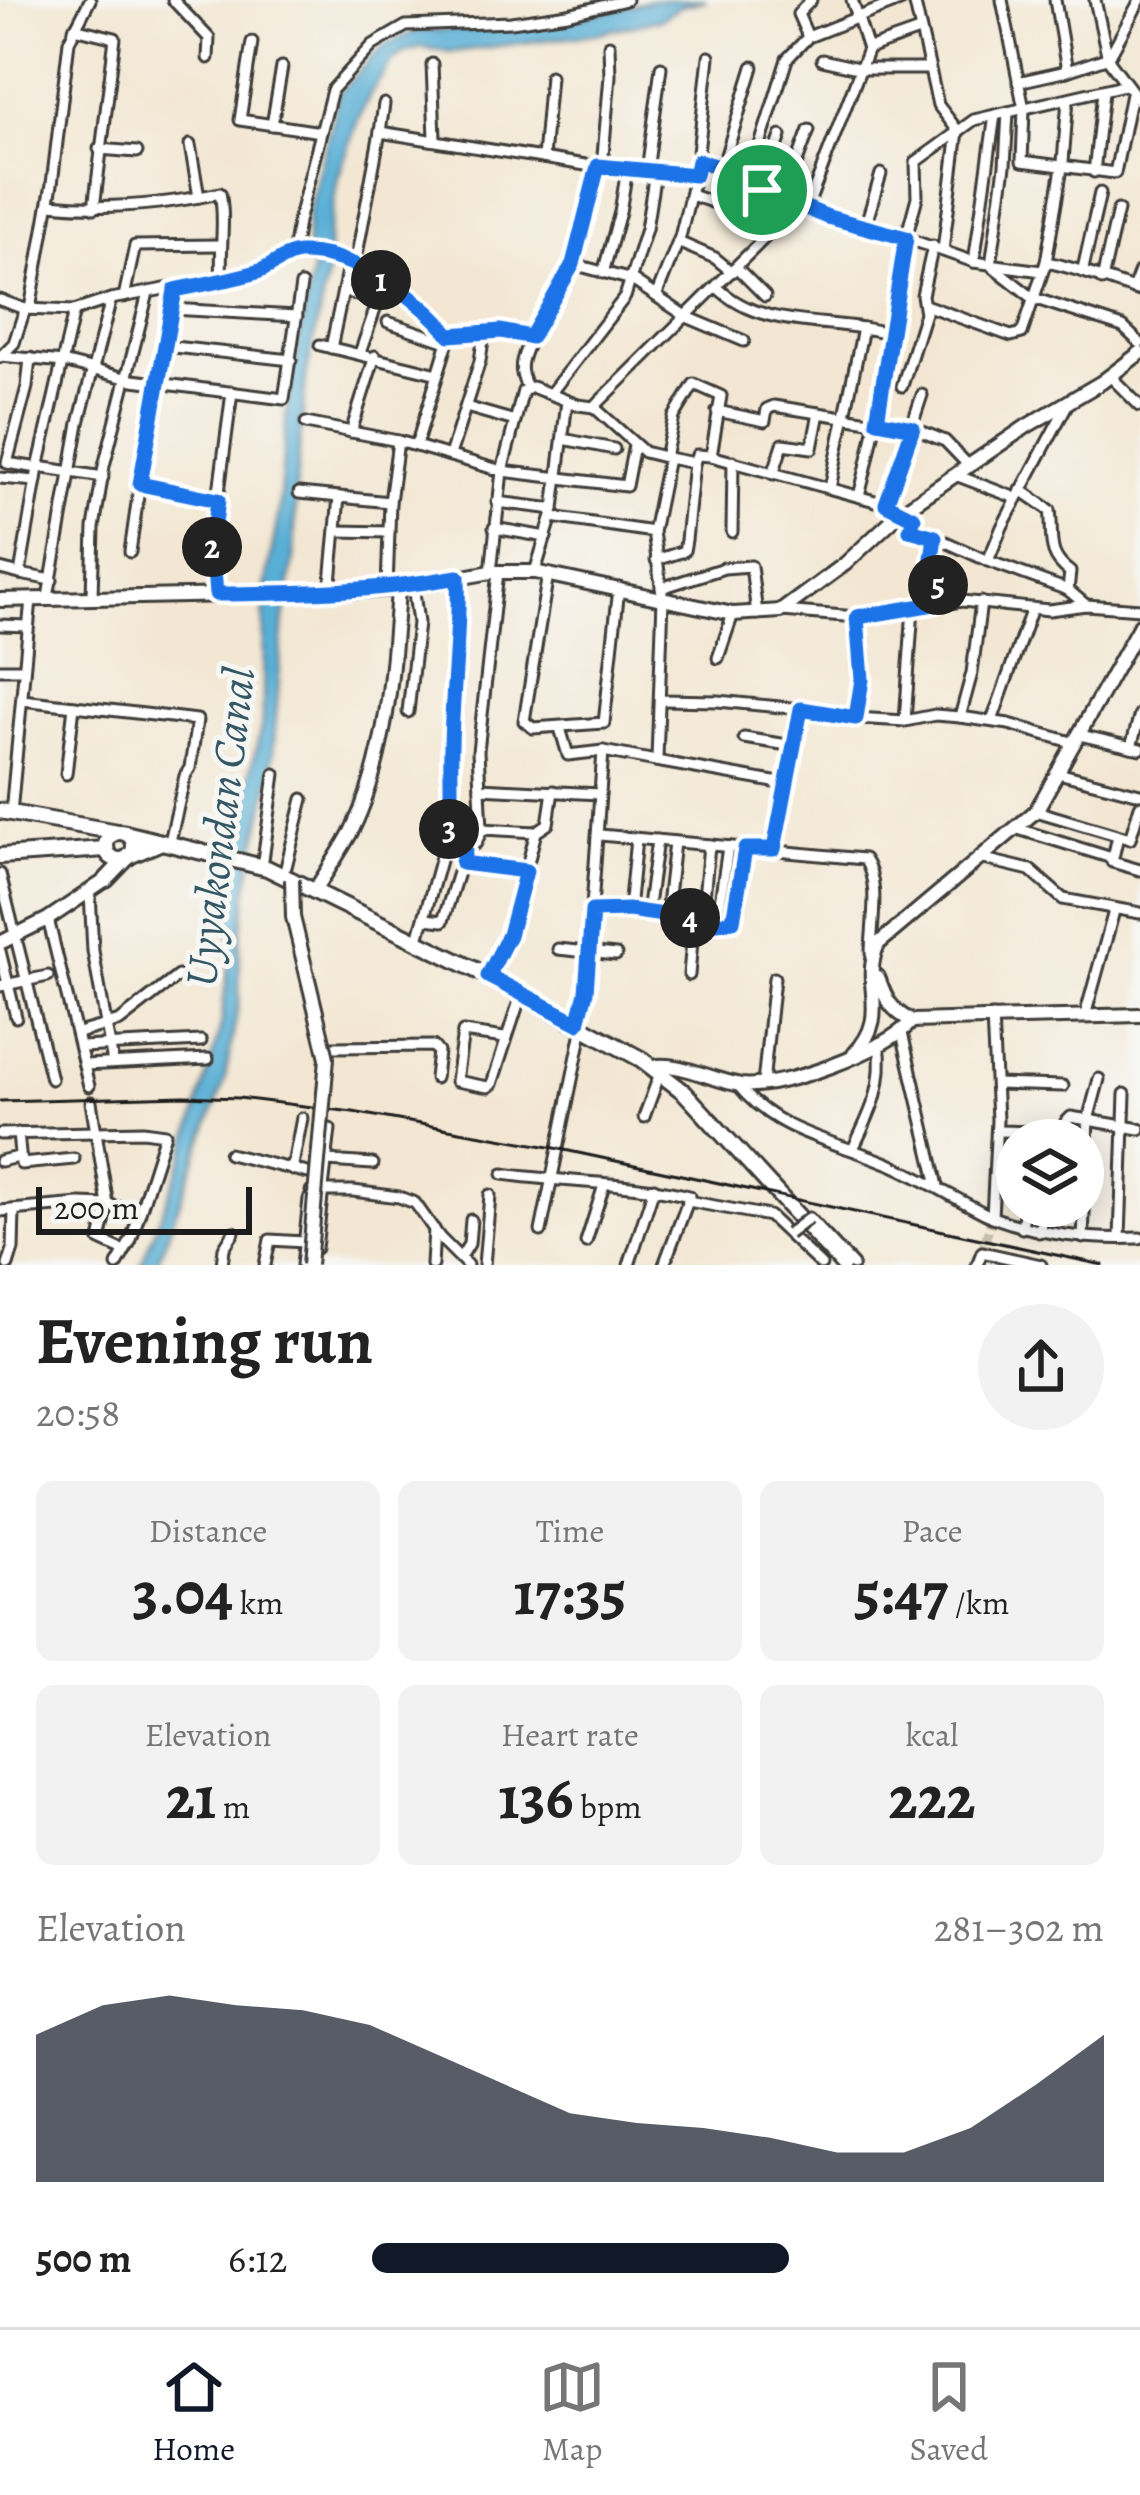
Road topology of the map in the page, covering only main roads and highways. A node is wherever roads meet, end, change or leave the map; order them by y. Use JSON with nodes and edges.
{"nodes":[{"id":1,"x":6,"y":812,"type":"edge"},
{"id":2,"x":81,"y":827,"type":"junction"},
{"id":3,"x":121,"y":833,"type":"junction"},
{"id":4,"x":166,"y":841,"type":"junction"},
{"id":5,"x":108,"y":852,"type":"junction"},
{"id":6,"x":0,"y":856,"type":"edge"},
{"id":7,"x":129,"y":856,"type":"junction"},
{"id":8,"x":655,"y":1072,"type":"junction"},
{"id":9,"x":832,"y":1265,"type":"edge"},
{"id":10,"x":843,"y":1265,"type":"edge"}],
"edges":[{"from":1,"to":2,"type":"main road"},
{"from":2,"to":3,"type":"main road"},
{"from":2,"to":5,"type":"main road"},
{"from":3,"to":4,"type":"main road"},
{"from":3,"to":5,"type":"main road"},
{"from":3,"to":7,"type":"main road"},
{"from":4,"to":7,"type":"main road"},
{"from":4,"to":8,"type":"main road"},
{"from":5,"to":6,"type":"main road"},
{"from":5,"to":7,"type":"main road"},
{"from":5,"to":7,"type":"main road"},
{"from":8,"to":9,"type":"main road"},
{"from":8,"to":10,"type":"main road"}]}
